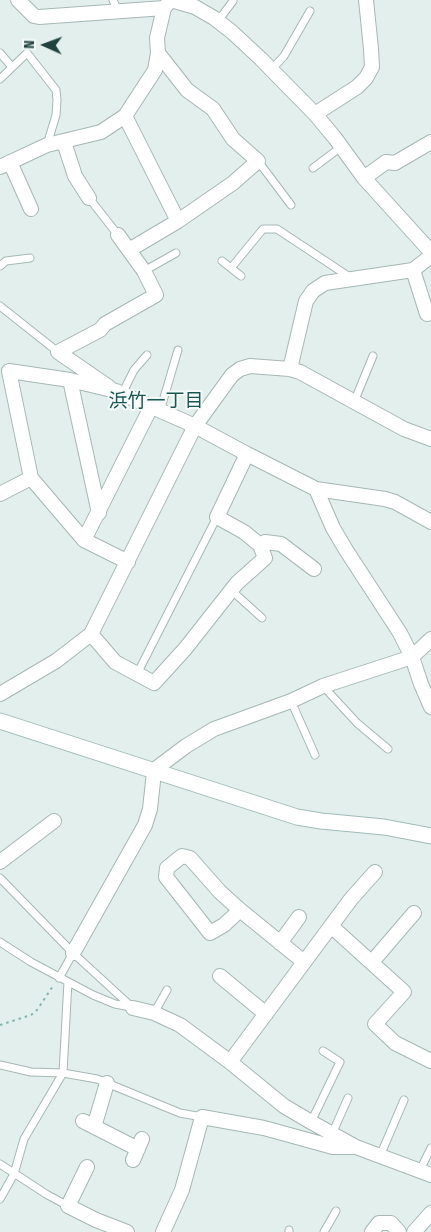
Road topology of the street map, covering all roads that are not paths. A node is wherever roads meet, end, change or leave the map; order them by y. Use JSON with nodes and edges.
{"nodes":[{"id":1,"x":18,"y":0,"type":"edge"},
{"id":2,"x":366,"y":0,"type":"edge"},
{"id":3,"x":233,"y":1,"type":"edge"},
{"id":4,"x":169,"y":3,"type":"edge"},
{"id":5,"x":115,"y":6,"type":"edge"},
{"id":6,"x":310,"y":11,"type":"dead end"},
{"id":7,"x":218,"y":21,"type":"junction"},
{"id":8,"x":0,"y":54,"type":"edge"},
{"id":9,"x":158,"y":54,"type":"junction"},
{"id":10,"x":12,"y":68,"type":"junction"},
{"id":11,"x":271,"y":70,"type":"junction"},
{"id":12,"x":0,"y":80,"type":"edge"},
{"id":13,"x":315,"y":114,"type":"junction"},
{"id":14,"x":125,"y":116,"type":"junction"},
{"id":15,"x":64,"y":142,"type":"junction"},
{"id":16,"x":431,"y":142,"type":"edge"},
{"id":17,"x":46,"y":145,"type":"junction"},
{"id":18,"x":341,"y":147,"type":"junction"},
{"id":19,"x":258,"y":161,"type":"junction"},
{"id":20,"x":5,"y":164,"type":"edge"},
{"id":21,"x":313,"y":168,"type":"dead end"},
{"id":22,"x":364,"y":178,"type":"junction"},
{"id":23,"x":90,"y":198,"type":"joint"},
{"id":24,"x":291,"y":205,"type":"dead end"},
{"id":25,"x":31,"y":209,"type":"dead end"},
{"id":26,"x":178,"y":222,"type":"junction"},
{"id":27,"x":118,"y":235,"type":"joint"},
{"id":28,"x":129,"y":250,"type":"junction"},
{"id":29,"x":176,"y":253,"type":"dead end"},
{"id":30,"x":431,"y":254,"type":"edge"},
{"id":31,"x":30,"y":258,"type":"dead end"},
{"id":32,"x":222,"y":261,"type":"dead end"},
{"id":33,"x":1,"y":264,"type":"edge"},
{"id":34,"x":231,"y":268,"type":"junction"},
{"id":35,"x":413,"y":270,"type":"junction"},
{"id":36,"x":144,"y":271,"type":"junction"},
{"id":37,"x":240,"y":276,"type":"dead end"},
{"id":38,"x":351,"y":278,"type":"junction"},
{"id":39,"x":0,"y":306,"type":"edge"},
{"id":40,"x":427,"y":314,"type":"dead end"},
{"id":41,"x":178,"y":350,"type":"dead end"},
{"id":42,"x":58,"y":352,"type":"junction"},
{"id":43,"x":147,"y":355,"type":"dead end"},
{"id":44,"x":374,"y":356,"type":"dead end"},
{"id":45,"x":290,"y":369,"type":"junction"},
{"id":46,"x":4,"y":370,"type":"edge"},
{"id":47,"x":70,"y":380,"type":"junction"},
{"id":48,"x":119,"y":393,"type":"junction"},
{"id":49,"x":354,"y":402,"type":"junction"},
{"id":50,"x":155,"y":409,"type":"junction"},
{"id":51,"x":195,"y":426,"type":"junction"},
{"id":52,"x":431,"y":439,"type":"edge"},
{"id":53,"x":247,"y":454,"type":"junction"},
{"id":54,"x":31,"y":478,"type":"junction"},
{"id":55,"x":316,"y":489,"type":"junction"},
{"id":56,"x":0,"y":494,"type":"edge"},
{"id":57,"x":99,"y":512,"type":"junction"},
{"id":58,"x":217,"y":516,"type":"junction"},
{"id":59,"x":431,"y":522,"type":"edge"},
{"id":60,"x":84,"y":540,"type":"junction"},
{"id":61,"x":260,"y":545,"type":"junction"},
{"id":62,"x":128,"y":562,"type":"junction"},
{"id":63,"x":314,"y":569,"type":"dead end"},
{"id":64,"x":231,"y":590,"type":"junction"},
{"id":65,"x":262,"y":618,"type":"dead end"},
{"id":66,"x":91,"y":634,"type":"junction"},
{"id":67,"x":431,"y":639,"type":"edge"},
{"id":68,"x":412,"y":657,"type":"junction"},
{"id":69,"x":138,"y":674,"type":"junction"},
{"id":70,"x":323,"y":686,"type":"junction"},
{"id":71,"x":0,"y":694,"type":"edge"},
{"id":72,"x":290,"y":701,"type":"junction"},
{"id":73,"x":431,"y":707,"type":"edge"},
{"id":74,"x":0,"y":721,"type":"edge"},
{"id":75,"x":388,"y":749,"type":"dead end"},
{"id":76,"x":315,"y":755,"type":"dead end"},
{"id":77,"x":154,"y":772,"type":"junction"},
{"id":78,"x":54,"y":821,"type":"dead end"},
{"id":79,"x":431,"y":836,"type":"edge"},
{"id":80,"x":0,"y":862,"type":"edge"},
{"id":81,"x":375,"y":872,"type":"dead end"},
{"id":82,"x":0,"y":878,"type":"edge"},
{"id":83,"x":240,"y":910,"type":"junction"},
{"id":84,"x":414,"y":913,"type":"dead end"},
{"id":85,"x":299,"y":917,"type":"dead end"},
{"id":86,"x":332,"y":926,"type":"junction"},
{"id":87,"x":0,"y":942,"type":"edge"},
{"id":88,"x":280,"y":943,"type":"junction"},
{"id":89,"x":73,"y":953,"type":"junction"},
{"id":90,"x":304,"y":962,"type":"junction"},
{"id":91,"x":372,"y":962,"type":"junction"},
{"id":92,"x":220,"y":976,"type":"dead end"},
{"id":93,"x":59,"y":978,"type":"junction"},
{"id":94,"x":68,"y":982,"type":"junction"},
{"id":95,"x":167,"y":990,"type":"dead end"},
{"id":96,"x":134,"y":1008,"type":"junction"},
{"id":97,"x":154,"y":1013,"type":"junction"},
{"id":98,"x":266,"y":1014,"type":"junction"},
{"id":99,"x":323,"y":1051,"type":"dead end"},
{"id":100,"x":431,"y":1061,"type":"edge"},
{"id":101,"x":230,"y":1062,"type":"junction"},
{"id":102,"x":0,"y":1065,"type":"edge"},
{"id":103,"x":63,"y":1073,"type":"junction"},
{"id":104,"x":106,"y":1083,"type":"junction"},
{"id":105,"x":348,"y":1098,"type":"dead end"},
{"id":106,"x":404,"y":1100,"type":"dead end"},
{"id":107,"x":202,"y":1117,"type":"junction"},
{"id":108,"x":310,"y":1122,"type":"junction"},
{"id":109,"x":332,"y":1134,"type":"junction"},
{"id":110,"x":356,"y":1147,"type":"junction"},
{"id":111,"x":431,"y":1148,"type":"edge"},
{"id":112,"x":138,"y":1149,"type":"dead end"},
{"id":113,"x":380,"y":1156,"type":"junction"},
{"id":114,"x":0,"y":1164,"type":"edge"},
{"id":115,"x":87,"y":1166,"type":"dead end"},
{"id":116,"x":426,"y":1172,"type":"edge"},
{"id":117,"x":14,"y":1174,"type":"junction"},
{"id":118,"x":0,"y":1199,"type":"edge"},
{"id":119,"x":68,"y":1206,"type":"junction"},
{"id":120,"x":336,"y":1211,"type":"dead end"},
{"id":121,"x":431,"y":1213,"type":"edge"},
{"id":122,"x":127,"y":1232,"type":"edge"},
{"id":123,"x":163,"y":1232,"type":"edge"},
{"id":124,"x":324,"y":1232,"type":"edge"},
{"id":125,"x":372,"y":1232,"type":"edge"},
{"id":126,"x":399,"y":1232,"type":"edge"},
{"id":127,"x":414,"y":1232,"type":"edge"}],
"edges":[{"from":1,"to":5,"type":"street"},
{"from":2,"to":13,"type":"street"},
{"from":3,"to":7,"type":"lane"},
{"from":4,"to":5,"type":"street"},
{"from":4,"to":7,"type":"street"},
{"from":4,"to":9,"type":"street"},
{"from":6,"to":11,"type":"lane"},
{"from":7,"to":11,"type":"street"},
{"from":8,"to":10,"type":"lane"},
{"from":9,"to":14,"type":"street"},
{"from":9,"to":19,"type":"street"},
{"from":10,"to":12,"type":"lane"},
{"from":10,"to":17,"type":"lane"},
{"from":11,"to":13,"type":"street"},
{"from":13,"to":18,"type":"street"},
{"from":14,"to":15,"type":"street"},
{"from":14,"to":26,"type":"street"},
{"from":15,"to":17,"type":"street"},
{"from":15,"to":23,"type":"street"},
{"from":16,"to":22,"type":"street"},
{"from":17,"to":20,"type":"street"},
{"from":18,"to":21,"type":"lane"},
{"from":18,"to":22,"type":"street"},
{"from":19,"to":24,"type":"lane"},
{"from":19,"to":26,"type":"street"},
{"from":20,"to":25,"type":"street"},
{"from":22,"to":30,"type":"street"},
{"from":23,"to":27,"type":"lane"},
{"from":26,"to":28,"type":"street"},
{"from":27,"to":28,"type":"street"},
{"from":28,"to":36,"type":"street"},
{"from":29,"to":36,"type":"lane"},
{"from":30,"to":35,"type":"street"},
{"from":31,"to":33,"type":"lane"},
{"from":32,"to":34,"type":"lane"},
{"from":34,"to":37,"type":"lane"},
{"from":34,"to":38,"type":"lane"},
{"from":35,"to":38,"type":"street"},
{"from":35,"to":40,"type":"street"},
{"from":36,"to":42,"type":"street"},
{"from":38,"to":45,"type":"street"},
{"from":39,"to":42,"type":"lane"},
{"from":41,"to":50,"type":"lane"},
{"from":42,"to":48,"type":"street"},
{"from":43,"to":48,"type":"lane"},
{"from":44,"to":49,"type":"lane"},
{"from":45,"to":49,"type":"street"},
{"from":45,"to":51,"type":"street"},
{"from":46,"to":47,"type":"street"},
{"from":46,"to":54,"type":"street"},
{"from":47,"to":48,"type":"street"},
{"from":47,"to":57,"type":"street"},
{"from":48,"to":50,"type":"street"},
{"from":49,"to":52,"type":"street"},
{"from":50,"to":51,"type":"street"},
{"from":50,"to":57,"type":"street"},
{"from":51,"to":53,"type":"street"},
{"from":51,"to":62,"type":"street"},
{"from":53,"to":55,"type":"street"},
{"from":53,"to":58,"type":"street"},
{"from":54,"to":56,"type":"street"},
{"from":54,"to":60,"type":"street"},
{"from":55,"to":59,"type":"street"},
{"from":55,"to":68,"type":"street"},
{"from":57,"to":60,"type":"street"},
{"from":58,"to":61,"type":"street"},
{"from":58,"to":69,"type":"lane"},
{"from":60,"to":62,"type":"street"},
{"from":61,"to":63,"type":"street"},
{"from":61,"to":64,"type":"street"},
{"from":62,"to":66,"type":"street"},
{"from":64,"to":65,"type":"lane"},
{"from":64,"to":69,"type":"street"},
{"from":66,"to":69,"type":"street"},
{"from":66,"to":71,"type":"street"},
{"from":67,"to":68,"type":"street"},
{"from":68,"to":70,"type":"street"},
{"from":68,"to":73,"type":"street"},
{"from":70,"to":72,"type":"street"},
{"from":70,"to":75,"type":"lane"},
{"from":72,"to":76,"type":"lane"},
{"from":72,"to":77,"type":"street"},
{"from":74,"to":77,"type":"street"},
{"from":77,"to":79,"type":"street"},
{"from":77,"to":89,"type":"street"},
{"from":78,"to":80,"type":"street"},
{"from":81,"to":86,"type":"street"},
{"from":82,"to":89,"type":"lane"},
{"from":83,"to":83,"type":"street"},
{"from":83,"to":88,"type":"street"},
{"from":84,"to":91,"type":"street"},
{"from":85,"to":88,"type":"street"},
{"from":86,"to":90,"type":"street"},
{"from":86,"to":91,"type":"street"},
{"from":87,"to":93,"type":"lane"},
{"from":88,"to":90,"type":"street"},
{"from":89,"to":93,"type":"lane"},
{"from":89,"to":96,"type":"lane"},
{"from":90,"to":98,"type":"street"},
{"from":91,"to":100,"type":"street"},
{"from":92,"to":98,"type":"street"},
{"from":93,"to":94,"type":"lane"},
{"from":94,"to":96,"type":"lane"},
{"from":94,"to":103,"type":"lane"},
{"from":95,"to":97,"type":"lane"},
{"from":96,"to":97,"type":"street"},
{"from":97,"to":101,"type":"street"},
{"from":98,"to":101,"type":"street"},
{"from":99,"to":108,"type":"lane"},
{"from":101,"to":108,"type":"street"},
{"from":102,"to":103,"type":"lane"},
{"from":103,"to":104,"type":"lane"},
{"from":103,"to":117,"type":"lane"},
{"from":104,"to":107,"type":"lane"},
{"from":104,"to":112,"type":"street"},
{"from":105,"to":109,"type":"lane"},
{"from":106,"to":113,"type":"lane"},
{"from":107,"to":110,"type":"street"},
{"from":107,"to":123,"type":"street"},
{"from":108,"to":109,"type":"street"},
{"from":109,"to":110,"type":"street"},
{"from":110,"to":113,"type":"street"},
{"from":111,"to":116,"type":"lane"},
{"from":113,"to":116,"type":"street"},
{"from":114,"to":117,"type":"lane"},
{"from":115,"to":119,"type":"street"},
{"from":117,"to":118,"type":"lane"},
{"from":117,"to":119,"type":"lane"},
{"from":119,"to":122,"type":"street"},
{"from":120,"to":124,"type":"lane"},
{"from":121,"to":127,"type":"street"},
{"from":125,"to":126,"type":"street"}]}
